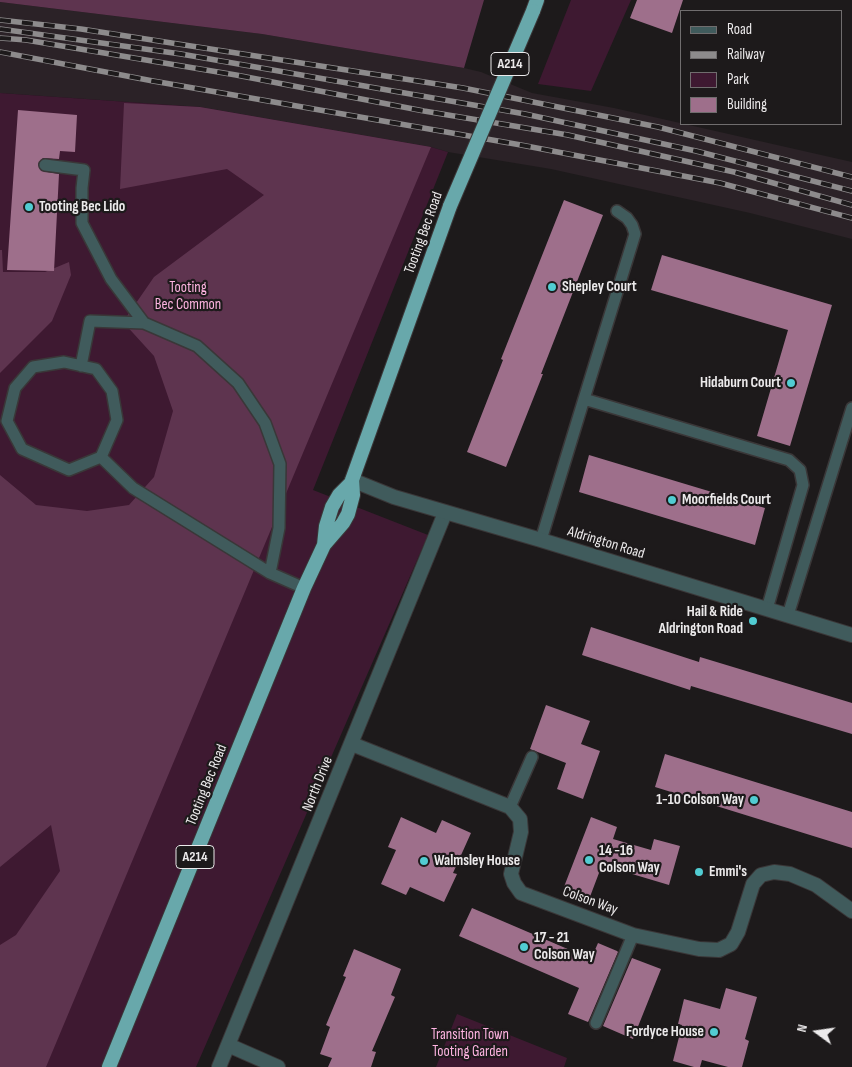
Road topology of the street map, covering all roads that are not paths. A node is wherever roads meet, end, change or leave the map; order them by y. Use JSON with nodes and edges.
{"nodes":[{"id":1,"x":535,"y":6,"type":"edge"},
{"id":2,"x":44,"y":165,"type":"dead end"},
{"id":3,"x":617,"y":211,"type":"dead end"},
{"id":4,"x":144,"y":324,"type":"junction"},
{"id":5,"x":81,"y":366,"type":"junction"},
{"id":6,"x":584,"y":399,"type":"junction"},
{"id":7,"x":852,"y":408,"type":"edge"},
{"id":8,"x":850,"y":425,"type":"edge"},
{"id":9,"x":101,"y":457,"type":"junction"},
{"id":10,"x":352,"y":481,"type":"junction"},
{"id":11,"x":445,"y":513,"type":"junction"},
{"id":12,"x":541,"y":540,"type":"junction"},
{"id":13,"x":270,"y":573,"type":"junction"},
{"id":14,"x":304,"y":588,"type":"junction"},
{"id":15,"x":768,"y":609,"type":"junction"},
{"id":16,"x":788,"y":615,"type":"junction"},
{"id":17,"x":852,"y":635,"type":"edge"},
{"id":18,"x":352,"y":744,"type":"junction"},
{"id":19,"x":532,"y":757,"type":"dead end"},
{"id":20,"x":510,"y":807,"type":"junction"},
{"id":21,"x":852,"y":911,"type":"edge"},
{"id":22,"x":633,"y":935,"type":"junction"},
{"id":23,"x":596,"y":1023,"type":"dead end"},
{"id":24,"x":228,"y":1045,"type":"junction"},
{"id":25,"x":109,"y":1067,"type":"edge"},
{"id":26,"x":219,"y":1067,"type":"edge"},
{"id":27,"x":278,"y":1067,"type":"edge"}],
"edges":[{"from":1,"to":10,"type":"highway","name":"Tooting Bec Road","number":"A214","bridge":true},
{"from":2,"to":4,"type":"lane"},
{"from":3,"to":6,"type":"lane"},
{"from":4,"to":5,"type":"lane"},
{"from":4,"to":13,"type":"lane"},
{"from":5,"to":9,"type":"lane"},
{"from":5,"to":9,"type":"lane"},
{"from":6,"to":12,"type":"lane"},
{"from":6,"to":15,"type":"lane"},
{"from":7,"to":8,"type":"lane"},
{"from":8,"to":16,"type":"lane"},
{"from":9,"to":13,"type":"lane"},
{"from":10,"to":11,"type":"street","name":"Aldrington Road"},
{"from":10,"to":14,"type":"highway","name":"Tooting Bec Road","number":"A214"},
{"from":11,"to":12,"type":"street","name":"Aldrington Road"},
{"from":11,"to":18,"type":"street","name":"North Drive"},
{"from":12,"to":15,"type":"street","name":"Aldrington Road"},
{"from":13,"to":14,"type":"lane"},
{"from":14,"to":25,"type":"highway","name":"Tooting Bec Road","number":"A214"},
{"from":15,"to":16,"type":"street","name":"Aldrington Road"},
{"from":16,"to":17,"type":"street","name":"Aldrington Road"},
{"from":18,"to":20,"type":"street"},
{"from":18,"to":24,"type":"street","name":"North Drive"},
{"from":19,"to":20,"type":"lane"},
{"from":20,"to":22,"type":"street","name":"Colson Way"},
{"from":21,"to":22,"type":"street","name":"Colson Way"},
{"from":22,"to":23,"type":"lane"},
{"from":24,"to":26,"type":"street","name":"North Drive"},
{"from":24,"to":27,"type":"street"}]}
